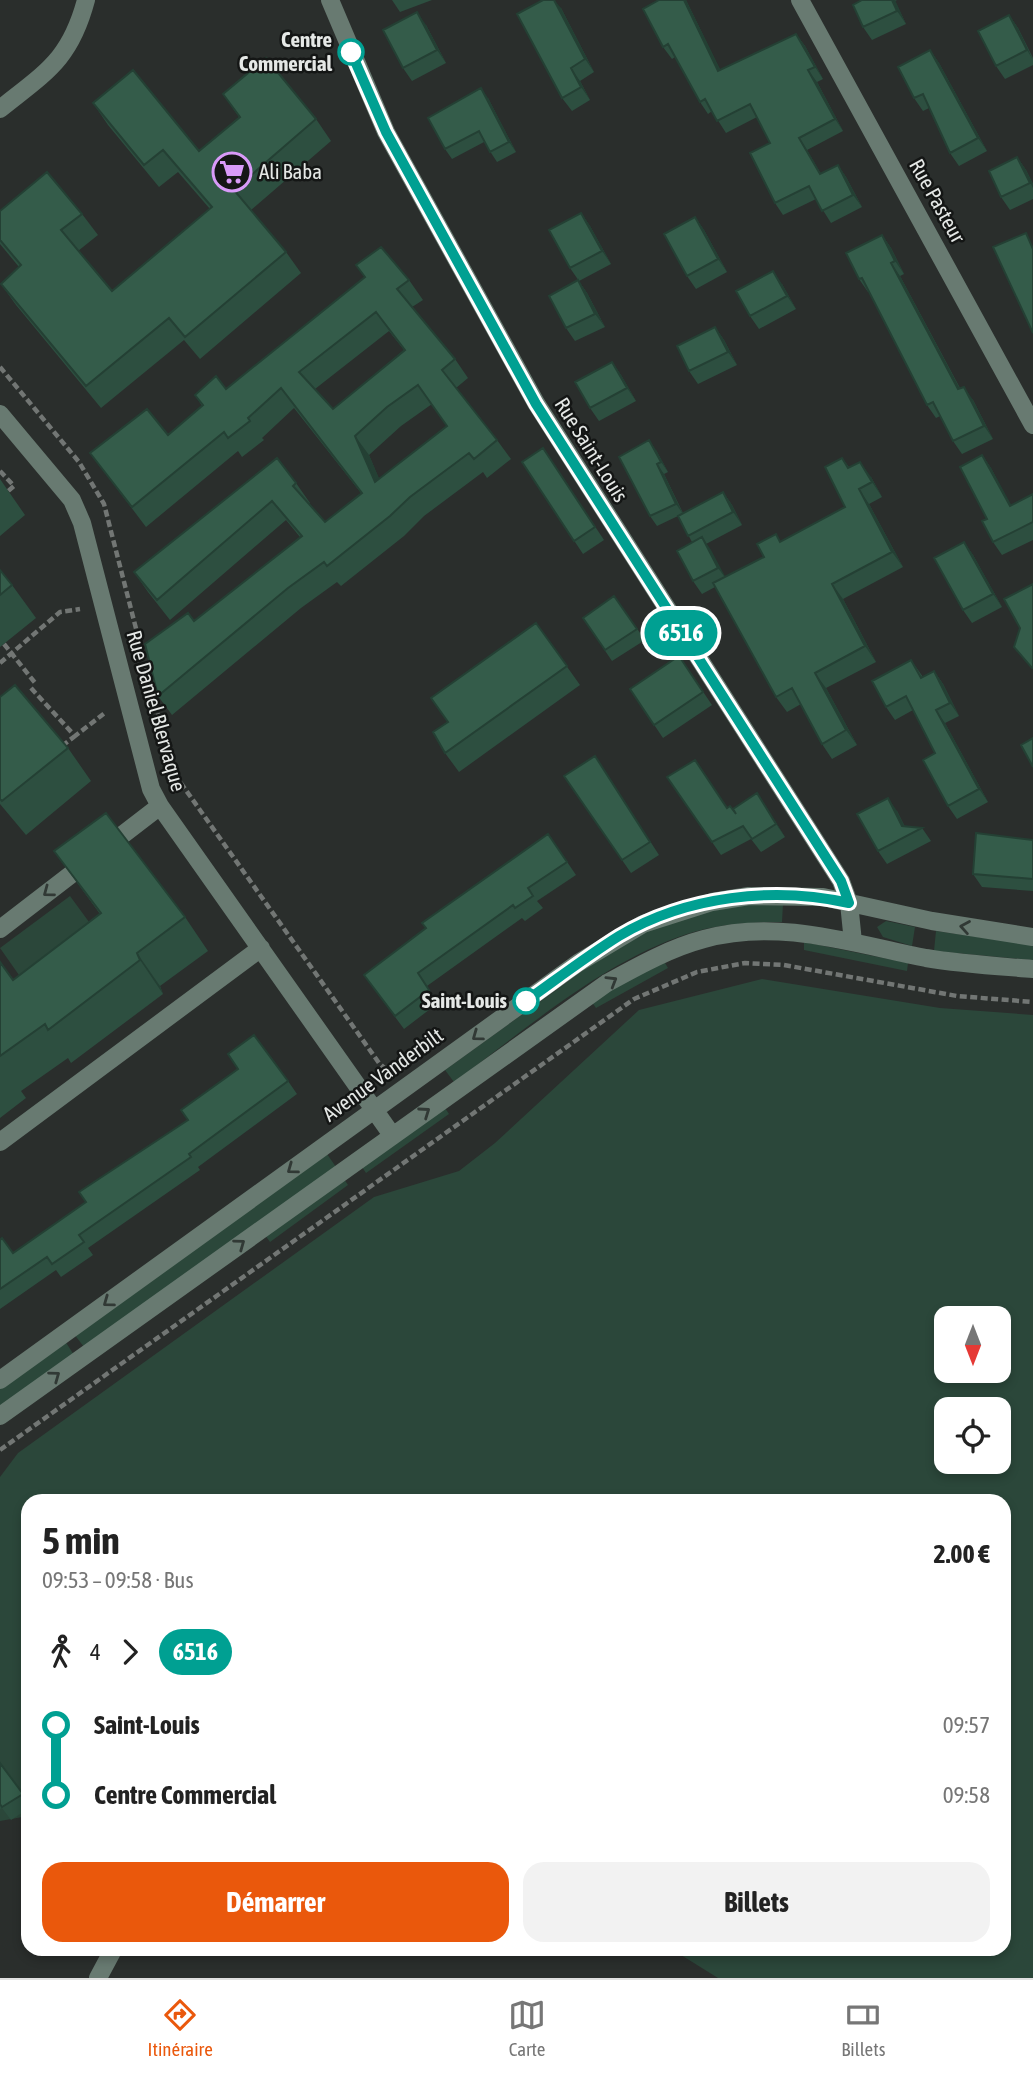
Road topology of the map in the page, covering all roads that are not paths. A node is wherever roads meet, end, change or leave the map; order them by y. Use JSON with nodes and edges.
{"nodes":[{"id":1,"x":86,"y":0,"type":"edge"},
{"id":2,"x":330,"y":0,"type":"edge"},
{"id":3,"x":800,"y":0,"type":"edge"},
{"id":4,"x":0,"y":109,"type":"edge"},
{"id":5,"x":0,"y":414,"type":"edge"},
{"id":6,"x":1033,"y":425,"type":"edge"},
{"id":7,"x":160,"y":806,"type":"junction"},
{"id":8,"x":849,"y":903,"type":"junction"},
{"id":9,"x":0,"y":929,"type":"edge"},
{"id":10,"x":1033,"y":937,"type":"edge"},
{"id":11,"x":853,"y":942,"type":"junction"},
{"id":12,"x":261,"y":948,"type":"junction"},
{"id":13,"x":1033,"y":969,"type":"edge"},
{"id":14,"x":374,"y":1110,"type":"junction"},
{"id":15,"x":392,"y":1135,"type":"junction"},
{"id":16,"x":0,"y":1142,"type":"edge"},
{"id":17,"x":0,"y":1380,"type":"edge"},
{"id":18,"x":0,"y":1416,"type":"edge"},
{"id":19,"x":110,"y":1956,"type":"edge"},
{"id":20,"x":98,"y":1978,"type":"edge"}],
"edges":[{"from":1,"to":4,"type":"street"},
{"from":2,"to":8,"type":"street","name":"Rue Saint-Louis"},
{"from":3,"to":6,"type":"street","name":"Rue Pasteur"},
{"from":5,"to":7,"type":"street","name":"Rue Daniel Blervaque"},
{"from":7,"to":9,"type":"street","one_way":true},
{"from":7,"to":12,"type":"street","name":"Rue Daniel Blervaque"},
{"from":10,"to":8,"type":"street","name":"Avenue Vanderbilt","one_way":true},
{"from":8,"to":11,"type":"street","name":"Rue Saint-Louis"},
{"from":8,"to":14,"type":"street","name":"Avenue Vanderbilt","one_way":true},
{"from":11,"to":13,"type":"street"},
{"from":15,"to":11,"type":"street","one_way":true},
{"from":12,"to":14,"type":"street","name":"Rue Daniel Blervaque"},
{"from":12,"to":16,"type":"street"},
{"from":14,"to":15,"type":"street","name":"Rue Daniel Blervaque"},
{"from":14,"to":17,"type":"street","name":"Avenue Vanderbilt","one_way":true},
{"from":18,"to":15,"type":"street","one_way":true},
{"from":19,"to":20,"type":"street"}]}
